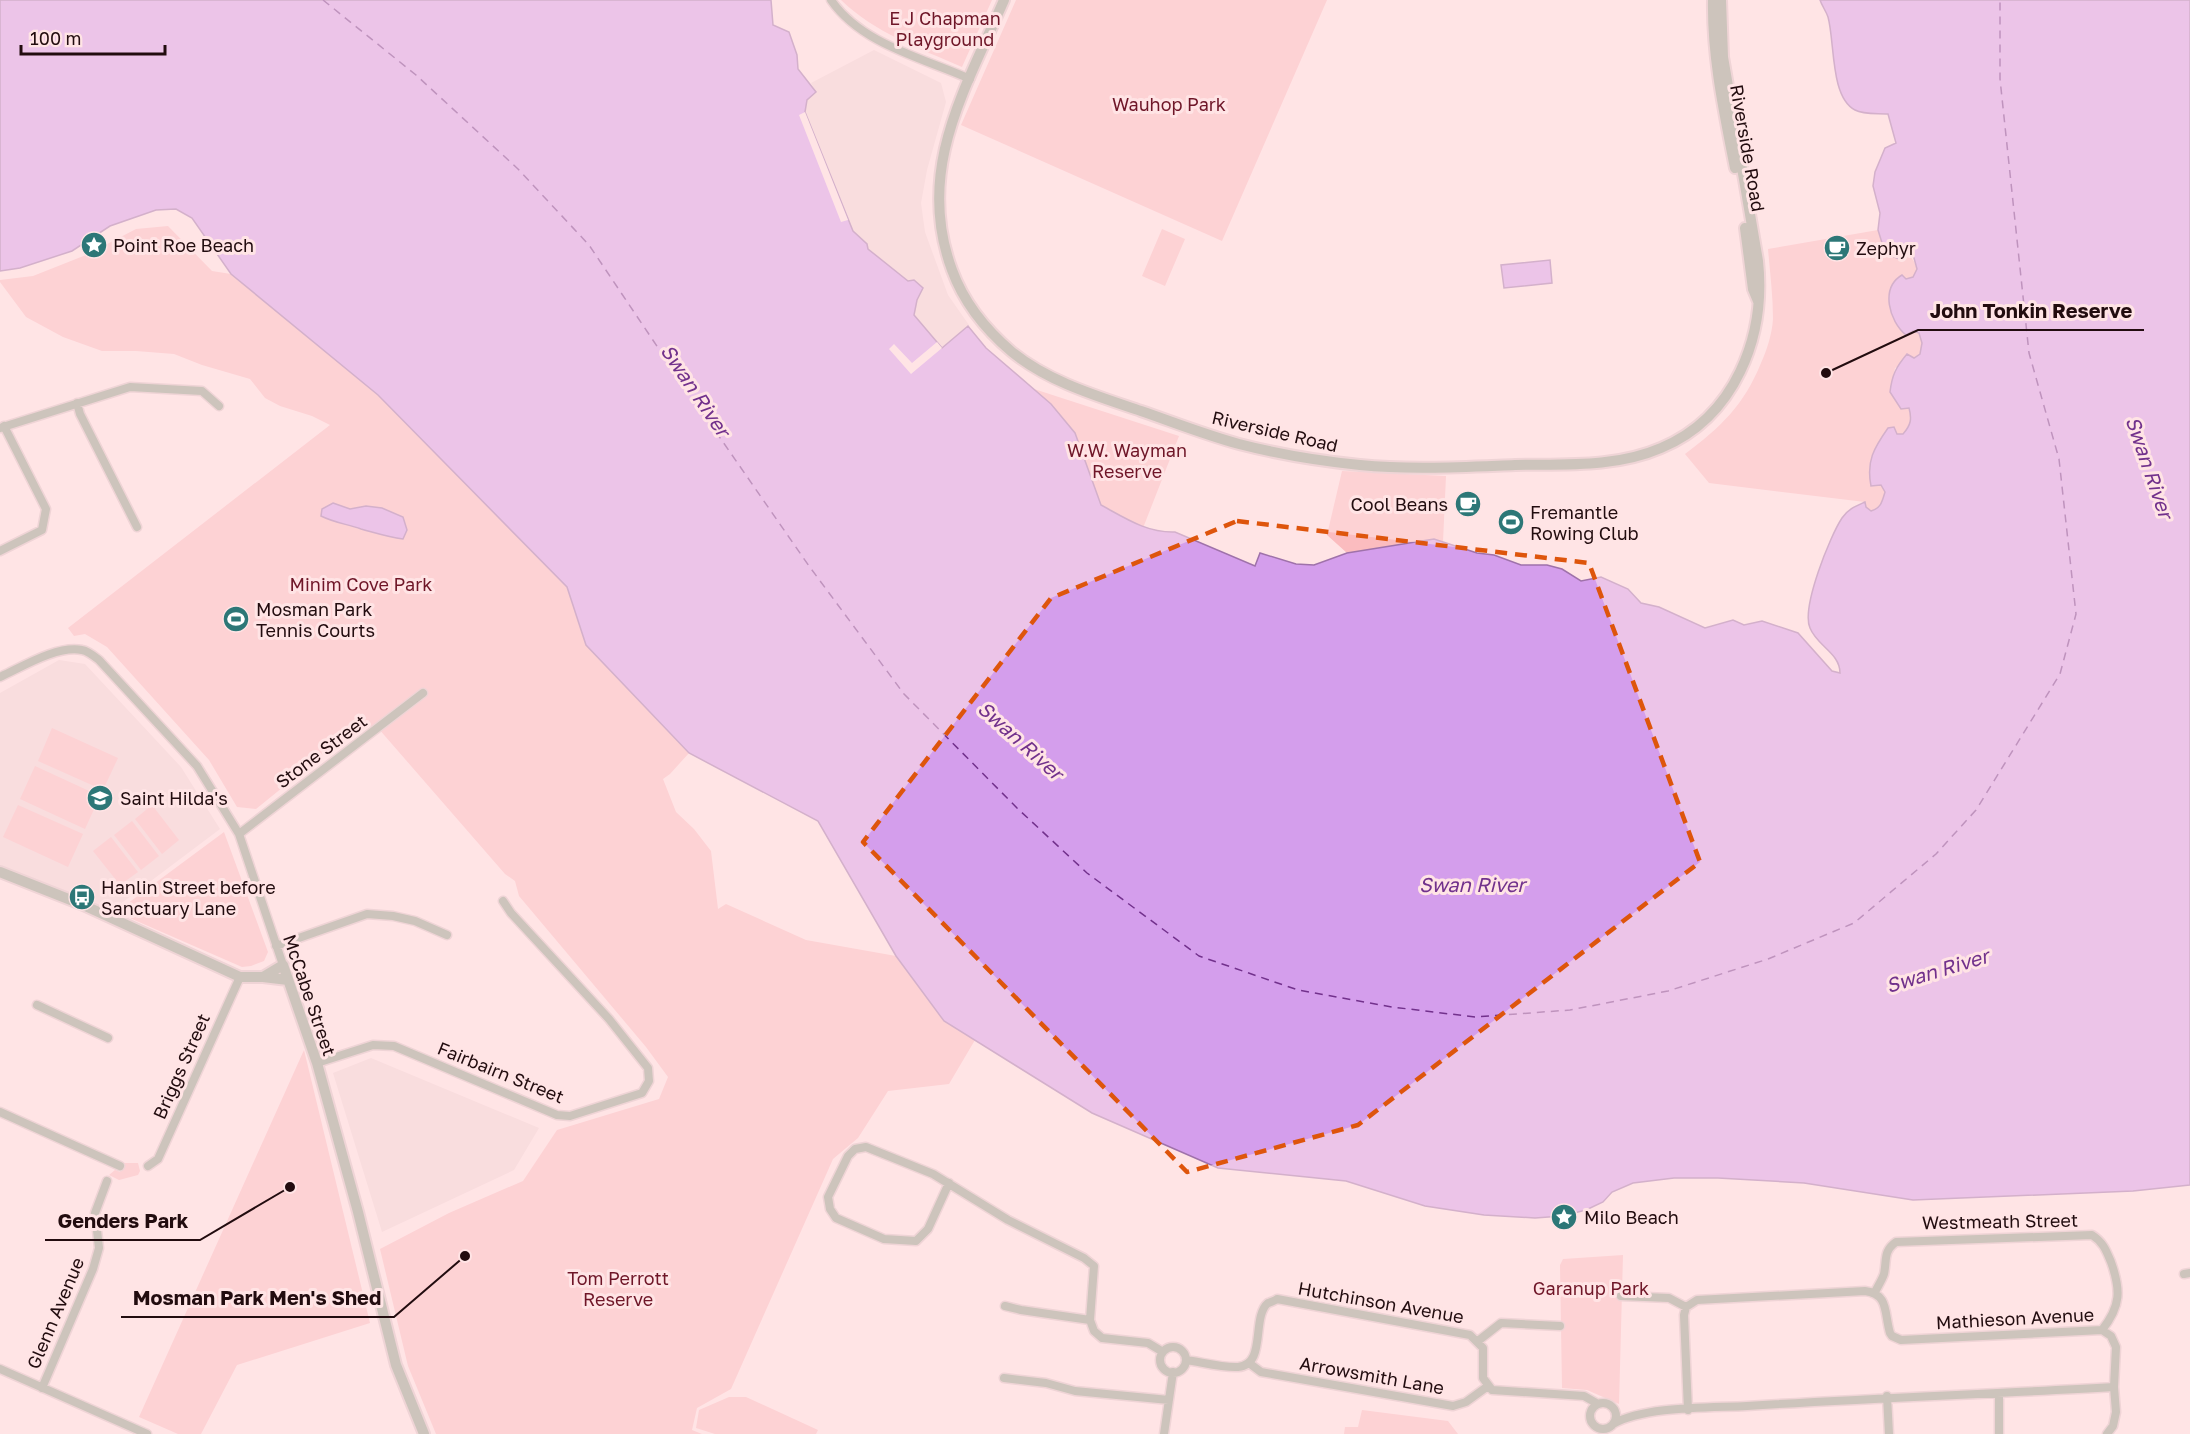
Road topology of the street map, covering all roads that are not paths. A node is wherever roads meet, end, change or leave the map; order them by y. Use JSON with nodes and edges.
{"nodes":[{"id":1,"x":831,"y":0,"type":"edge"},
{"id":2,"x":1004,"y":0,"type":"edge"},
{"id":3,"x":1713,"y":0,"type":"edge"},
{"id":4,"x":1721,"y":0,"type":"edge"},
{"id":5,"x":970,"y":79,"type":"junction"},
{"id":6,"x":1758,"y":301,"type":"junction"},
{"id":7,"x":77,"y":403,"type":"junction"},
{"id":8,"x":219,"y":406,"type":"dead end"},
{"id":9,"x":2,"y":427,"type":"edge"},
{"id":10,"x":137,"y":526,"type":"dead end"},
{"id":11,"x":0,"y":551,"type":"edge"},
{"id":12,"x":0,"y":677,"type":"edge"},
{"id":13,"x":423,"y":693,"type":"dead end"},
{"id":14,"x":239,"y":834,"type":"junction"},
{"id":15,"x":0,"y":872,"type":"edge"},
{"id":16,"x":503,"y":901,"type":"dead end"},
{"id":17,"x":447,"y":935,"type":"dead end"},
{"id":18,"x":276,"y":946,"type":"junction"},
{"id":19,"x":283,"y":965,"type":"junction"},
{"id":20,"x":240,"y":977,"type":"junction"},
{"id":21,"x":263,"y":977,"type":"junction"},
{"id":22,"x":288,"y":980,"type":"junction"},
{"id":23,"x":37,"y":1005,"type":"dead end"},
{"id":24,"x":108,"y":1038,"type":"dead end"},
{"id":25,"x":317,"y":1063,"type":"junction"},
{"id":26,"x":0,"y":1112,"type":"edge"},
{"id":27,"x":120,"y":1166,"type":"dead end"},
{"id":28,"x":148,"y":1166,"type":"dead end"},
{"id":29,"x":108,"y":1181,"type":"dead end"},
{"id":30,"x":949,"y":1183,"type":"junction"},
{"id":31,"x":1875,"y":1292,"type":"junction"},
{"id":32,"x":1621,"y":1296,"type":"dead end"},
{"id":33,"x":1005,"y":1305,"type":"dead end"},
{"id":34,"x":1686,"y":1307,"type":"junction"},
{"id":35,"x":1090,"y":1320,"type":"junction"},
{"id":36,"x":1560,"y":1326,"type":"dead end"},
{"id":37,"x":2102,"y":1330,"type":"junction"},
{"id":38,"x":1478,"y":1341,"type":"junction"},
{"id":39,"x":1163,"y":1352,"type":"junction"},
{"id":40,"x":1186,"y":1360,"type":"junction"},
{"id":41,"x":1249,"y":1363,"type":"junction"},
{"id":42,"x":0,"y":1370,"type":"edge"},
{"id":43,"x":1173,"y":1372,"type":"junction"},
{"id":44,"x":1004,"y":1378,"type":"dead end"},
{"id":45,"x":1488,"y":1386,"type":"junction"},
{"id":46,"x":2114,"y":1387,"type":"junction"},
{"id":47,"x":42,"y":1388,"type":"junction"},
{"id":48,"x":1998,"y":1393,"type":"junction"},
{"id":49,"x":1574,"y":1396,"type":"junction"},
{"id":50,"x":1887,"y":1396,"type":"junction"},
{"id":51,"x":1169,"y":1400,"type":"junction"},
{"id":52,"x":1598,"y":1404,"type":"junction"},
{"id":53,"x":1614,"y":1410,"type":"junction"},
{"id":54,"x":1688,"y":1410,"type":"junction"},
{"id":55,"x":1590,"y":1413,"type":"junction"},
{"id":56,"x":1643,"y":1413,"type":"junction"},
{"id":57,"x":1610,"y":1428,"type":"edge"},
{"id":58,"x":1594,"y":1429,"type":"edge"},
{"id":59,"x":147,"y":1434,"type":"edge"},
{"id":60,"x":424,"y":1434,"type":"edge"},
{"id":61,"x":1164,"y":1434,"type":"edge"},
{"id":62,"x":1889,"y":1434,"type":"edge"},
{"id":63,"x":2000,"y":1434,"type":"edge"},
{"id":64,"x":2107,"y":1434,"type":"edge"}],
"edges":[{"from":1,"to":5,"type":"street"},
{"from":2,"to":5,"type":"street","name":"Riverside Road"},
{"from":3,"to":6,"type":"street","name":"Riverside Road"},
{"from":4,"to":6,"type":"street","name":"Riverside Road"},
{"from":5,"to":6,"type":"street","name":"Riverside Road"},
{"from":7,"to":8,"type":"street"},
{"from":7,"to":9,"type":"street"},
{"from":7,"to":10,"type":"street"},
{"from":9,"to":11,"type":"street"},
{"from":12,"to":14,"type":"street","name":"McCabe Street"},
{"from":13,"to":14,"type":"street","name":"Stone Street"},
{"from":14,"to":18,"type":"street","name":"McCabe Street"},
{"from":15,"to":20,"type":"street"},
{"from":16,"to":25,"type":"street","name":"Fairbairn Street"},
{"from":17,"to":18,"type":"street"},
{"from":18,"to":19,"type":"street","name":"McCabe Street"},
{"from":19,"to":21,"type":"street"},
{"from":19,"to":22,"type":"street","name":"McCabe Street"},
{"from":20,"to":21,"type":"street"},
{"from":20,"to":28,"type":"street","name":"Briggs Street"},
{"from":21,"to":22,"type":"street"},
{"from":22,"to":25,"type":"street","name":"McCabe Street"},
{"from":23,"to":24,"type":"street"},
{"from":25,"to":60,"type":"street","name":"McCabe Street"},
{"from":26,"to":27,"type":"street"},
{"from":29,"to":47,"type":"street","name":"Glenn Avenue"},
{"from":30,"to":30,"type":"street"},
{"from":30,"to":35,"type":"street"},
{"from":31,"to":34,"type":"street"},
{"from":31,"to":37,"type":"street","name":"Mathieson Avenue"},
{"from":31,"to":37,"type":"street","name":"Westmeath Street"},
{"from":32,"to":34,"type":"street"},
{"from":33,"to":35,"type":"street"},
{"from":34,"to":54,"type":"street"},
{"from":35,"to":39,"type":"street"},
{"from":36,"to":38,"type":"street"},
{"from":37,"to":46,"type":"street","name":"Mathieson Avenue"},
{"from":38,"to":41,"type":"street","name":"Hutchinson Avenue"},
{"from":38,"to":45,"type":"street","name":"Hutchinson Avenue"},
{"from":39,"to":40,"type":"street"},
{"from":39,"to":43,"type":"street"},
{"from":40,"to":41,"type":"street"},
{"from":40,"to":43,"type":"street"},
{"from":41,"to":45,"type":"street","name":"Arrowsmith Lane"},
{"from":42,"to":47,"type":"street"},
{"from":43,"to":51,"type":"street"},
{"from":44,"to":51,"type":"street"},
{"from":45,"to":49,"type":"street"},
{"from":46,"to":48,"type":"street"},
{"from":46,"to":64,"type":"street","name":"Mathieson Avenue"},
{"from":47,"to":59,"type":"street"},
{"from":48,"to":50,"type":"street"},
{"from":48,"to":63,"type":"street"},
{"from":49,"to":52,"type":"street"},
{"from":49,"to":55,"type":"street"},
{"from":50,"to":54,"type":"street"},
{"from":50,"to":62,"type":"street"},
{"from":51,"to":61,"type":"street"},
{"from":52,"to":53,"type":"street"},
{"from":52,"to":55,"type":"street"},
{"from":53,"to":56,"type":"street"},
{"from":53,"to":57,"type":"street"},
{"from":54,"to":56,"type":"street"},
{"from":55,"to":58,"type":"street"},
{"from":56,"to":57,"type":"street"},
{"from":57,"to":58,"type":"street"}]}
